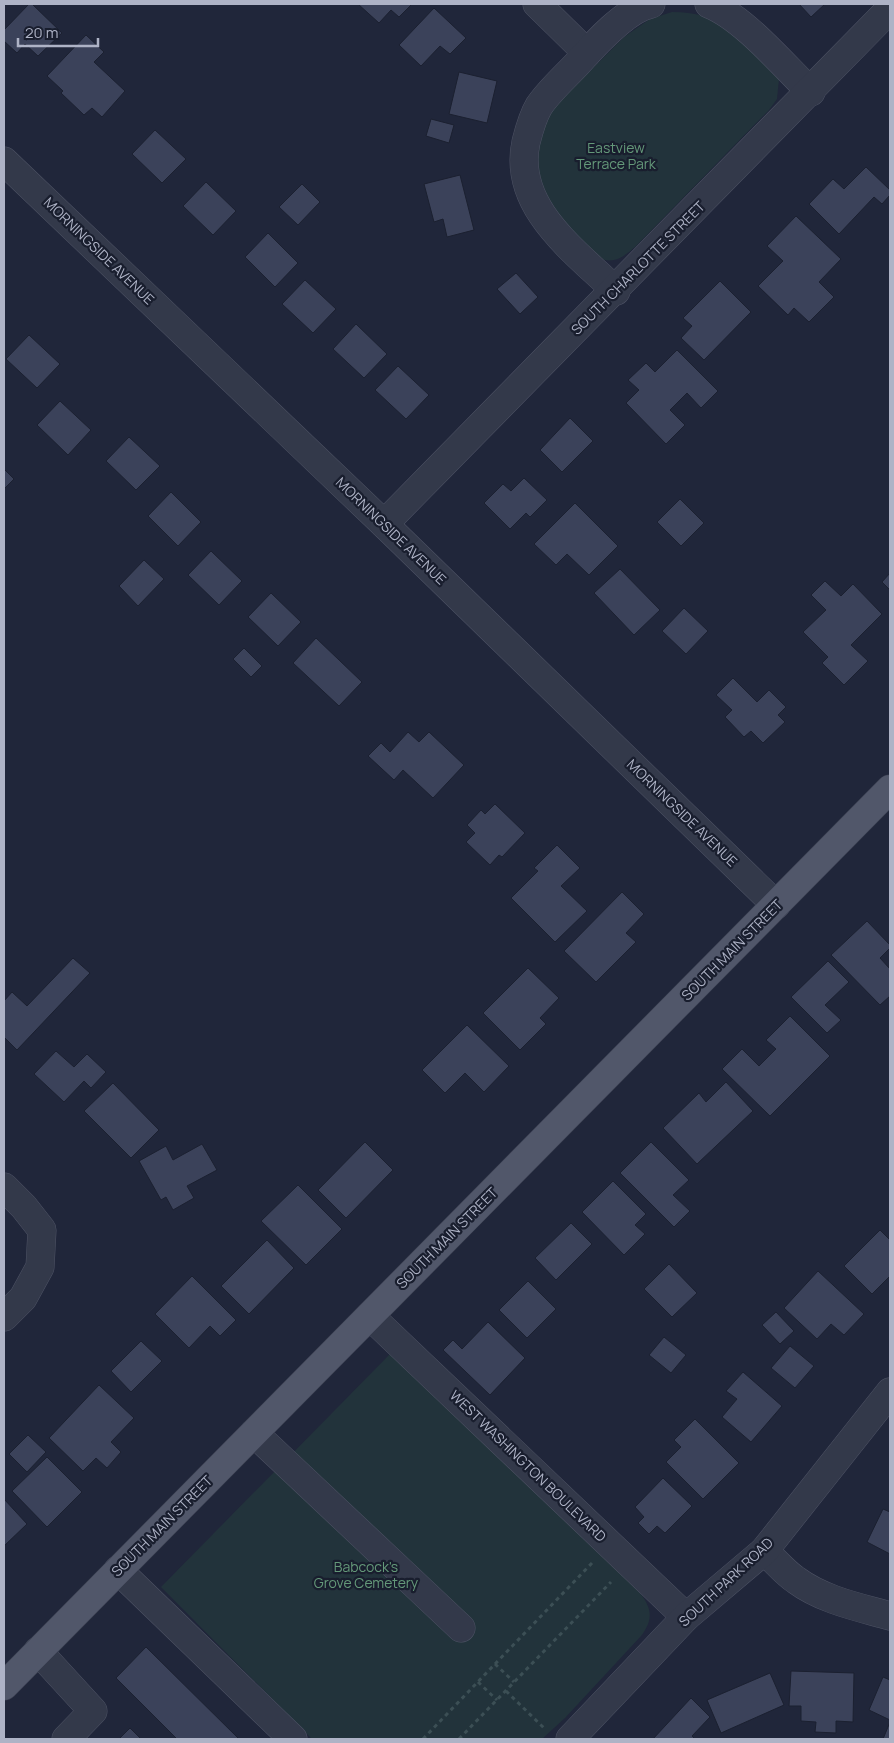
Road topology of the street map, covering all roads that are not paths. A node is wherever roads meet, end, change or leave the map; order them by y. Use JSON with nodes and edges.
{"nodes":[{"id":1,"x":537,"y":4,"type":"edge"},
{"id":2,"x":651,"y":4,"type":"edge"},
{"id":3,"x":709,"y":4,"type":"edge"},
{"id":4,"x":890,"y":9,"type":"edge"},
{"id":5,"x":587,"y":53,"type":"junction"},
{"id":6,"x":811,"y":92,"type":"junction"},
{"id":7,"x":4,"y":161,"type":"edge"},
{"id":8,"x":616,"y":291,"type":"junction"},
{"id":9,"x":384,"y":524,"type":"junction"},
{"id":10,"x":890,"y":790,"type":"edge"},
{"id":11,"x":776,"y":905,"type":"junction"},
{"id":12,"x":4,"y":1188,"type":"edge"},
{"id":13,"x":370,"y":1316,"type":"junction"},
{"id":14,"x":4,"y":1317,"type":"edge"},
{"id":15,"x":890,"y":1392,"type":"edge"},
{"id":16,"x":254,"y":1433,"type":"junction"},
{"id":17,"x":764,"y":1551,"type":"junction"},
{"id":18,"x":118,"y":1570,"type":"junction"},
{"id":19,"x":890,"y":1616,"type":"edge"},
{"id":20,"x":686,"y":1617,"type":"junction"},
{"id":21,"x":461,"y":1628,"type":"dead end"},
{"id":22,"x":38,"y":1651,"type":"junction"},
{"id":23,"x":4,"y":1686,"type":"edge"},
{"id":24,"x":559,"y":1736,"type":"edge"},
{"id":25,"x":66,"y":1739,"type":"edge"},
{"id":26,"x":293,"y":1739,"type":"edge"}],
"edges":[{"from":1,"to":5,"type":"street"},
{"from":2,"to":5,"type":"street"},
{"from":3,"to":6,"type":"street"},
{"from":4,"to":6,"type":"street","name":"SOUTH CHARLOTTE STREET"},
{"from":5,"to":8,"type":"street"},
{"from":6,"to":8,"type":"street","name":"SOUTH CHARLOTTE STREET"},
{"from":7,"to":9,"type":"street","name":"MORNINGSIDE AVENUE"},
{"from":8,"to":9,"type":"street","name":"SOUTH CHARLOTTE STREET"},
{"from":9,"to":11,"type":"street","name":"MORNINGSIDE AVENUE"},
{"from":10,"to":11,"type":"main road","name":"SOUTH MAIN STREET"},
{"from":11,"to":13,"type":"main road","name":"SOUTH MAIN STREET"},
{"from":12,"to":14,"type":"street"},
{"from":13,"to":16,"type":"main road","name":"SOUTH MAIN STREET"},
{"from":13,"to":20,"type":"street","name":"WEST WASHINGTON BOULEVARD"},
{"from":15,"to":17,"type":"street","name":"SOUTH PARK ROAD"},
{"from":16,"to":18,"type":"main road","name":"SOUTH MAIN STREET"},
{"from":16,"to":21,"type":"street"},
{"from":17,"to":19,"type":"street"},
{"from":17,"to":20,"type":"street","name":"SOUTH PARK ROAD"},
{"from":18,"to":22,"type":"main road","name":"SOUTH MAIN STREET"},
{"from":18,"to":26,"type":"street"},
{"from":20,"to":24,"type":"street","name":"SOUTH PARK ROAD"},
{"from":22,"to":23,"type":"main road","name":"SOUTH MAIN STREET"},
{"from":22,"to":25,"type":"street"}]}
